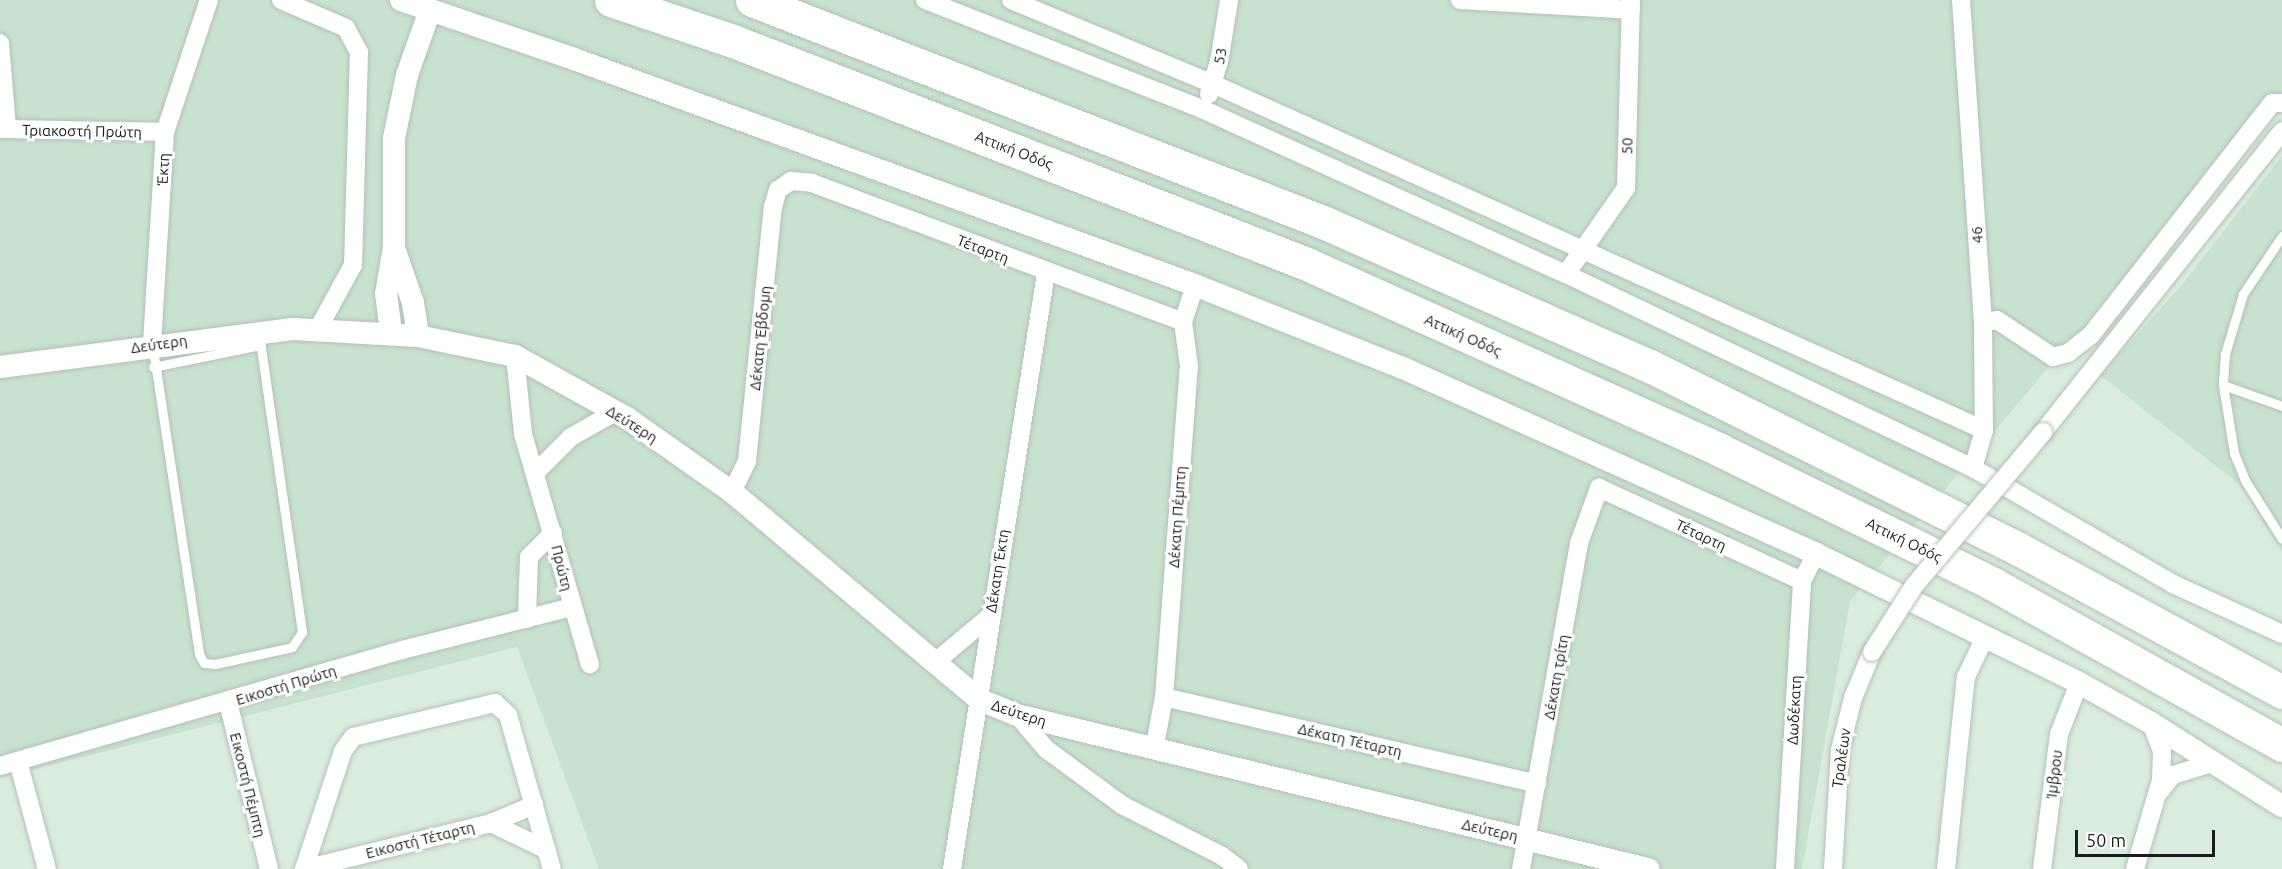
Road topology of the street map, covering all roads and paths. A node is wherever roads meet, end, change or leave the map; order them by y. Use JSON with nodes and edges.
{"nodes":[{"id":1,"x":209,"y":0,"type":"edge"},
{"id":2,"x":281,"y":0,"type":"edge"},
{"id":3,"x":401,"y":0,"type":"edge"},
{"id":4,"x":610,"y":0,"type":"edge"},
{"id":5,"x":752,"y":0,"type":"edge"},
{"id":6,"x":925,"y":0,"type":"edge"},
{"id":7,"x":1011,"y":0,"type":"edge"},
{"id":8,"x":1229,"y":0,"type":"edge"},
{"id":9,"x":1460,"y":0,"type":"edge"},
{"id":10,"x":1961,"y":0,"type":"edge"},
{"id":11,"x":432,"y":5,"type":"edge"},
{"id":12,"x":1631,"y":5,"type":"edge"},
{"id":13,"x":0,"y":43,"type":"edge"},
{"id":14,"x":1213,"y":84,"type":"junction"},
{"id":15,"x":2282,"y":103,"type":"edge"},
{"id":16,"x":1204,"y":110,"type":"junction"},
{"id":17,"x":4,"y":129,"type":"edge"},
{"id":18,"x":165,"y":132,"type":"junction"},
{"id":19,"x":2282,"y":132,"type":"edge"},
{"id":20,"x":784,"y":185,"type":"joint"},
{"id":21,"x":2282,"y":236,"type":"edge"},
{"id":22,"x":394,"y":247,"type":"junction"},
{"id":23,"x":1585,"y":251,"type":"junction"},
{"id":24,"x":1046,"y":273,"type":"junction"},
{"id":25,"x":1566,"y":274,"type":"junction"},
{"id":26,"x":1195,"y":285,"type":"junction"},
{"id":27,"x":1184,"y":322,"type":"junction"},
{"id":28,"x":1983,"y":322,"type":"junction"},
{"id":29,"x":318,"y":329,"type":"junction"},
{"id":30,"x":391,"y":333,"type":"junction"},
{"id":31,"x":418,"y":336,"type":"junction"},
{"id":32,"x":260,"y":338,"type":"junction"},
{"id":33,"x":153,"y":356,"type":"junction"},
{"id":34,"x":515,"y":356,"type":"junction"},
{"id":35,"x":0,"y":367,"type":"edge"},
{"id":36,"x":2223,"y":385,"type":"junction"},
{"id":37,"x":2282,"y":406,"type":"edge"},
{"id":38,"x":615,"y":412,"type":"junction"},
{"id":39,"x":1984,"y":430,"type":"junction"},
{"id":40,"x":1972,"y":468,"type":"junction"},
{"id":41,"x":537,"y":471,"type":"junction"},
{"id":42,"x":1599,"y":488,"type":"joint"},
{"id":43,"x":732,"y":492,"type":"junction"},
{"id":44,"x":553,"y":533,"type":"junction"},
{"id":45,"x":2282,"y":539,"type":"edge"},
{"id":46,"x":1816,"y":554,"type":"junction"},
{"id":47,"x":1802,"y":581,"type":"junction"},
{"id":48,"x":572,"y":607,"type":"junction"},
{"id":49,"x":990,"y":616,"type":"junction"},
{"id":50,"x":526,"y":619,"type":"junction"},
{"id":51,"x":2282,"y":634,"type":"edge"},
{"id":52,"x":1985,"y":637,"type":"junction"},
{"id":53,"x":934,"y":663,"type":"junction"},
{"id":54,"x":590,"y":664,"type":"dead end"},
{"id":55,"x":2079,"y":683,"type":"junction"},
{"id":56,"x":2282,"y":692,"type":"edge"},
{"id":57,"x":1164,"y":697,"type":"junction"},
{"id":58,"x":980,"y":700,"type":"junction"},
{"id":59,"x":228,"y":702,"type":"junction"},
{"id":60,"x":1017,"y":715,"type":"junction"},
{"id":61,"x":2151,"y":723,"type":"junction"},
{"id":62,"x":2282,"y":745,"type":"edge"},
{"id":63,"x":1154,"y":750,"type":"junction"},
{"id":64,"x":18,"y":761,"type":"junction"},
{"id":65,"x":2212,"y":763,"type":"junction"},
{"id":66,"x":0,"y":766,"type":"edge"},
{"id":67,"x":1537,"y":783,"type":"junction"},
{"id":68,"x":2158,"y":794,"type":"junction"},
{"id":69,"x":534,"y":805,"type":"junction"},
{"id":70,"x":2282,"y":806,"type":"edge"},
{"id":71,"x":491,"y":823,"type":"junction"},
{"id":72,"x":1527,"y":839,"type":"junction"},
{"id":73,"x":547,"y":850,"type":"junction"},
{"id":74,"x":47,"y":869,"type":"edge"},
{"id":75,"x":268,"y":869,"type":"edge"},
{"id":76,"x":304,"y":869,"type":"edge"},
{"id":77,"x":552,"y":869,"type":"edge"},
{"id":78,"x":952,"y":869,"type":"edge"},
{"id":79,"x":1239,"y":869,"type":"edge"},
{"id":80,"x":1521,"y":869,"type":"edge"},
{"id":81,"x":1648,"y":869,"type":"edge"},
{"id":82,"x":1785,"y":869,"type":"edge"},
{"id":83,"x":1833,"y":869,"type":"edge"},
{"id":84,"x":1946,"y":869,"type":"edge"},
{"id":85,"x":2042,"y":869,"type":"edge"},
{"id":86,"x":2135,"y":869,"type":"edge"}],
"edges":[{"from":1,"to":18,"type":"street","name":"Έκτη"},
{"from":2,"to":29,"type":"street"},
{"from":3,"to":11,"type":"street"},
{"from":4,"to":62,"type":"highway","name":"Αττική Οδός"},
{"from":5,"to":56,"type":"highway"},
{"from":6,"to":16,"type":"street"},
{"from":7,"to":14,"type":"street"},
{"from":8,"to":14,"type":"street","name":"53"},
{"from":9,"to":12,"type":"street"},
{"from":10,"to":28,"type":"street","name":"46"},
{"from":11,"to":22,"type":"street"},
{"from":11,"to":26,"type":"street"},
{"from":12,"to":23,"type":"street","name":"50"},
{"from":13,"to":17,"type":"street"},
{"from":14,"to":16,"type":"street","name":"53"},
{"from":14,"to":23,"type":"street"},
{"from":15,"to":28,"type":"street"},
{"from":16,"to":25,"type":"street"},
{"from":17,"to":18,"type":"street","name":"Τριακοστή Πρώτη"},
{"from":18,"to":33,"type":"street","name":"Έκτη"},
{"from":19,"to":83,"type":"street","name":"Τραλέων","bridge":true},
{"from":20,"to":24,"type":"street","name":"Τέταρτη"},
{"from":20,"to":43,"type":"street","name":"Δέκατη Έβδομη"},
{"from":21,"to":36,"type":"lane"},
{"from":22,"to":30,"type":"street"},
{"from":22,"to":31,"type":"street"},
{"from":23,"to":25,"type":"street","name":"50"},
{"from":23,"to":39,"type":"street"},
{"from":24,"to":27,"type":"street","name":"Τέταρτη"},
{"from":24,"to":49,"type":"street","name":"Δέκατη Έκτη"},
{"from":25,"to":40,"type":"street"},
{"from":26,"to":27,"type":"street","name":"Δέκατη Πέμπτη"},
{"from":26,"to":46,"type":"street"},
{"from":27,"to":57,"type":"street","name":"Δέκατη Πέμπτη"},
{"from":28,"to":39,"type":"street","name":"46"},
{"from":29,"to":30,"type":"street","name":"Δεύτερη"},
{"from":29,"to":32,"type":"street","name":"Δεύτερη"},
{"from":30,"to":31,"type":"street","name":"Δεύτερη"},
{"from":31,"to":34,"type":"street","name":"Δεύτερη"},
{"from":32,"to":33,"type":"street","name":"Δεύτερη"},
{"from":32,"to":33,"type":"lane"},
{"from":33,"to":35,"type":"street","name":"Δεύτερη"},
{"from":34,"to":38,"type":"street","name":"Δεύτερη"},
{"from":34,"to":41,"type":"street","name":"Πρώτη"},
{"from":36,"to":37,"type":"lane"},
{"from":36,"to":45,"type":"lane"},
{"from":38,"to":41,"type":"street"},
{"from":38,"to":43,"type":"street","name":"Δεύτερη"},
{"from":39,"to":40,"type":"street","name":"46"},
{"from":40,"to":51,"type":"street"},
{"from":41,"to":44,"type":"street","name":"Πρώτη"},
{"from":42,"to":47,"type":"street","name":"Τέταρτη"},
{"from":42,"to":67,"type":"street","name":"Δέκατη τρίτη"},
{"from":43,"to":53,"type":"street","name":"Δεύτερη"},
{"from":44,"to":48,"type":"street","name":"Πρώτη"},
{"from":44,"to":50,"type":"street"},
{"from":46,"to":47,"type":"street","name":"Δωδέκατη"},
{"from":46,"to":52,"type":"street"},
{"from":47,"to":82,"type":"street","name":"Δωδέκατη"},
{"from":48,"to":50,"type":"street","name":"Εικοστή Πρώτη"},
{"from":48,"to":54,"type":"street","name":"Πρώτη"},
{"from":49,"to":53,"type":"street"},
{"from":49,"to":58,"type":"street","name":"Δέκατη Έκτη"},
{"from":50,"to":59,"type":"street","name":"Εικοστή Πρώτη"},
{"from":52,"to":55,"type":"street"},
{"from":52,"to":84,"type":"street"},
{"from":53,"to":58,"type":"street","name":"Δεύτερη"},
{"from":55,"to":61,"type":"street"},
{"from":55,"to":85,"type":"street","name":"Ίμβρου"},
{"from":57,"to":63,"type":"street","name":"Δέκατη Πέμπτη"},
{"from":57,"to":67,"type":"street","name":"Δέκατη Τέταρτη"},
{"from":58,"to":60,"type":"street","name":"Δεύτερη"},
{"from":58,"to":78,"type":"street","name":"Δέκατη Έκτη"},
{"from":59,"to":64,"type":"street","name":"Εικοστή Πρώτη"},
{"from":59,"to":75,"type":"street","name":"Εικοστή Πέμπτη"},
{"from":60,"to":63,"type":"street","name":"Δεύτερη"},
{"from":60,"to":79,"type":"street"},
{"from":61,"to":65,"type":"street"},
{"from":61,"to":68,"type":"street"},
{"from":63,"to":72,"type":"street","name":"Δεύτερη"},
{"from":64,"to":66,"type":"street","name":"Εικοστή Πρώτη"},
{"from":64,"to":74,"type":"street"},
{"from":65,"to":68,"type":"street"},
{"from":65,"to":70,"type":"street"},
{"from":67,"to":72,"type":"street","name":"Δέκατη τρίτη"},
{"from":68,"to":86,"type":"street"},
{"from":69,"to":71,"type":"street","name":"Εικοστή Τέταρτη"},
{"from":69,"to":73,"type":"street"},
{"from":69,"to":76,"type":"street"},
{"from":71,"to":73,"type":"street"},
{"from":71,"to":76,"type":"street","name":"Εικοστή Τέταρτη"},
{"from":72,"to":80,"type":"street","name":"Δέκατη τρίτη"},
{"from":72,"to":81,"type":"street","name":"Δεύτερη"},
{"from":73,"to":77,"type":"street"}]}
